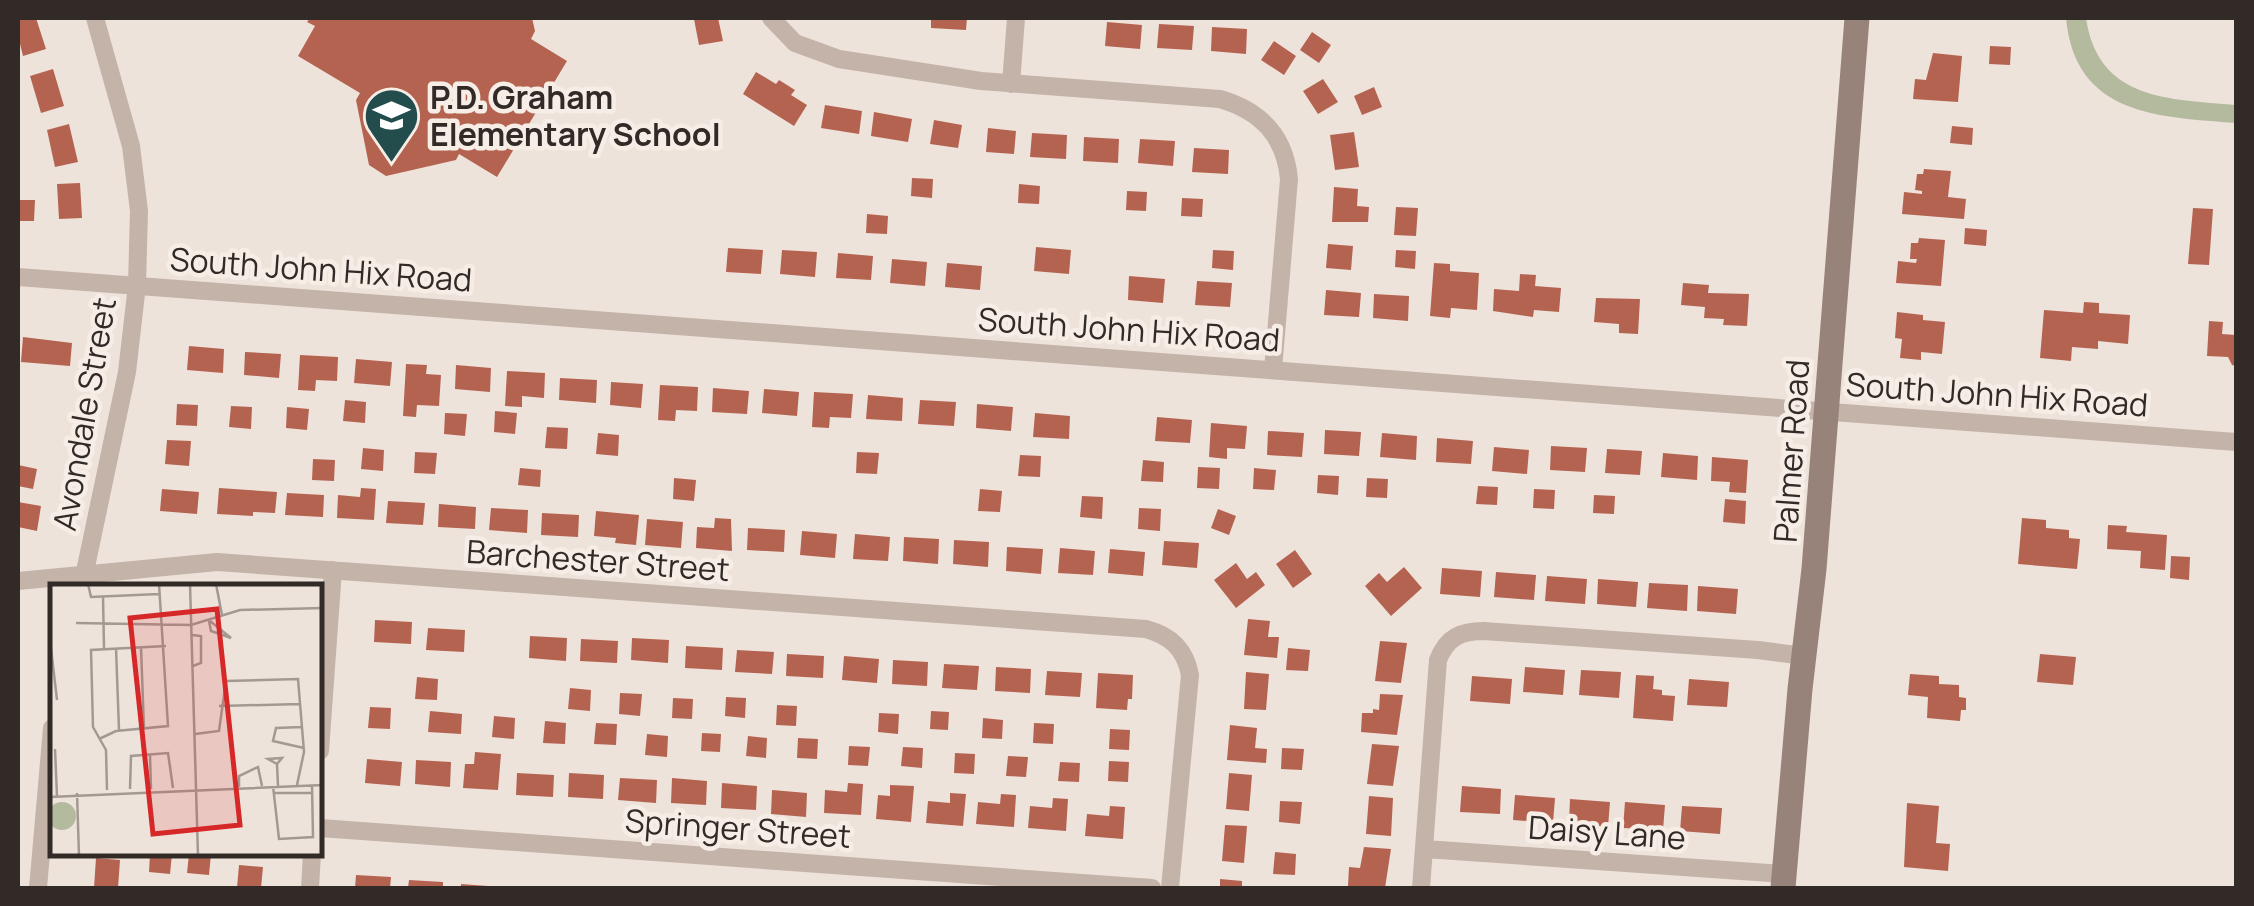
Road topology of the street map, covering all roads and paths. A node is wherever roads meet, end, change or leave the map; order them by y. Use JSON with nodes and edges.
{"nodes":[{"id":1,"x":95,"y":18,"type":"edge"},
{"id":2,"x":771,"y":18,"type":"edge"},
{"id":3,"x":1016,"y":18,"type":"edge"},
{"id":4,"x":1857,"y":18,"type":"edge"},
{"id":5,"x":1011,"y":84,"type":"junction"},
{"id":6,"x":18,"y":277,"type":"edge"},
{"id":7,"x":137,"y":285,"type":"junction"},
{"id":8,"x":1273,"y":370,"type":"junction"},
{"id":9,"x":1826,"y":411,"type":"junction"},
{"id":10,"x":2236,"y":442,"type":"edge"},
{"id":11,"x":333,"y":570,"type":"junction"},
{"id":12,"x":83,"y":580,"type":"edge"},
{"id":13,"x":18,"y":582,"type":"edge"},
{"id":14,"x":1804,"y":656,"type":"junction"},
{"id":15,"x":322,"y":723,"type":"edge"},
{"id":16,"x":50,"y":751,"type":"edge"},
{"id":17,"x":322,"y":828,"type":"edge"},
{"id":18,"x":1424,"y":849,"type":"junction"},
{"id":19,"x":312,"y":856,"type":"edge"},
{"id":20,"x":1784,"y":881,"type":"edge"},
{"id":21,"x":38,"y":888,"type":"edge"},
{"id":22,"x":310,"y":888,"type":"edge"},
{"id":23,"x":1152,"y":888,"type":"edge"},
{"id":24,"x":1170,"y":888,"type":"edge"},
{"id":25,"x":1421,"y":888,"type":"edge"}],
"edges":[{"from":1,"to":7,"type":"street","name":"Avondale Street"},
{"from":2,"to":5,"type":"street"},
{"from":3,"to":5,"type":"street"},
{"from":4,"to":9,"type":"street","name":"Palmer Road"},
{"from":5,"to":8,"type":"street"},
{"from":6,"to":7,"type":"street","name":"South John Hix Road"},
{"from":7,"to":8,"type":"street","name":"South John Hix Road"},
{"from":7,"to":12,"type":"street","name":"Avondale Street"},
{"from":8,"to":9,"type":"street","name":"South John Hix Road"},
{"from":9,"to":10,"type":"street","name":"South John Hix Road"},
{"from":9,"to":14,"type":"street","name":"Palmer Road"},
{"from":11,"to":12,"type":"street","name":"Barchester Street"},
{"from":11,"to":15,"type":"street"},
{"from":11,"to":24,"type":"street","name":"Barchester Street"},
{"from":12,"to":13,"type":"street","name":"Barchester Street"},
{"from":14,"to":18,"type":"street"},
{"from":14,"to":20,"type":"street","name":"Palmer Road"},
{"from":16,"to":21,"type":"street"},
{"from":17,"to":23,"type":"street","name":"Springer Street"},
{"from":18,"to":20,"type":"street","name":"Daisy Lane"},
{"from":18,"to":25,"type":"street"},
{"from":19,"to":22,"type":"street"}]}
